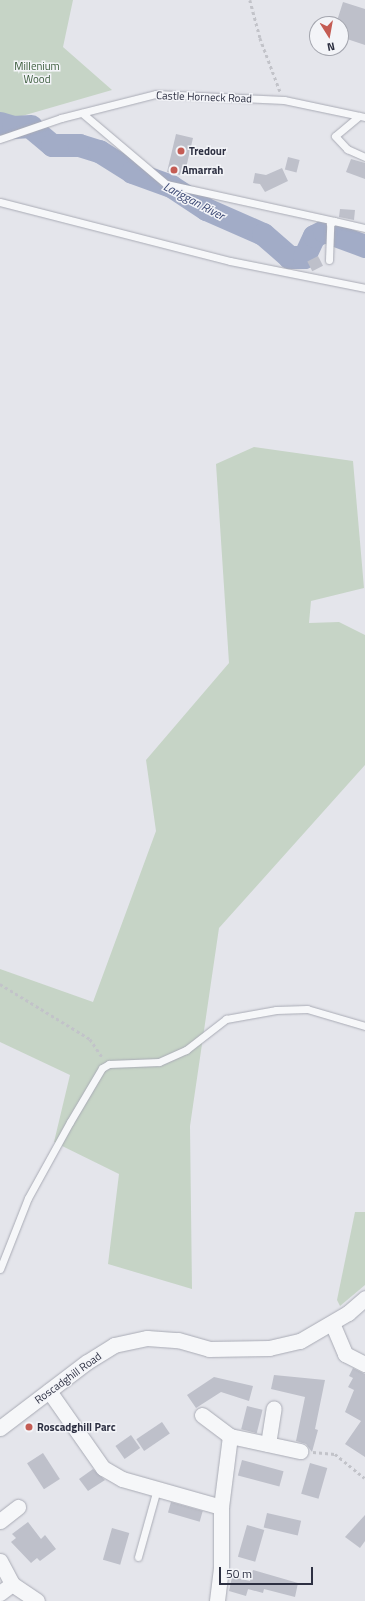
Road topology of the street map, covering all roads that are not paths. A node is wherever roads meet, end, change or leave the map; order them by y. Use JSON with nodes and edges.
{"nodes":[{"id":1,"x":82,"y":113,"type":"junction"},
{"id":2,"x":362,"y":117,"type":"edge"},
{"id":3,"x":0,"y":139,"type":"edge"},
{"id":4,"x":365,"y":157,"type":"edge"},
{"id":5,"x":0,"y":202,"type":"edge"},
{"id":6,"x":332,"y":222,"type":"junction"},
{"id":7,"x":365,"y":228,"type":"edge"},
{"id":8,"x":329,"y":260,"type":"dead end"},
{"id":9,"x":365,"y":288,"type":"edge"},
{"id":10,"x":365,"y":1026,"type":"edge"},
{"id":11,"x":0,"y":1269,"type":"edge"},
{"id":12,"x":365,"y":1298,"type":"edge"},
{"id":13,"x":332,"y":1323,"type":"junction"},
{"id":14,"x":365,"y":1364,"type":"edge"},
{"id":15,"x":49,"y":1391,"type":"junction"},
{"id":16,"x":274,"y":1408,"type":"dead end"},
{"id":17,"x":202,"y":1416,"type":"dead end"},
{"id":18,"x":0,"y":1428,"type":"edge"},
{"id":19,"x":230,"y":1436,"type":"junction"},
{"id":20,"x":268,"y":1444,"type":"junction"},
{"id":21,"x":300,"y":1451,"type":"road end"},
{"id":22,"x":157,"y":1488,"type":"junction"},
{"id":23,"x":18,"y":1506,"type":"dead end"},
{"id":24,"x":221,"y":1507,"type":"junction"},
{"id":25,"x":0,"y":1521,"type":"edge"},
{"id":26,"x":138,"y":1557,"type":"dead end"},
{"id":27,"x":0,"y":1561,"type":"edge"},
{"id":28,"x":12,"y":1584,"type":"junction"},
{"id":29,"x":0,"y":1593,"type":"edge"},
{"id":30,"x":37,"y":1601,"type":"edge"},
{"id":31,"x":216,"y":1601,"type":"edge"}],
"edges":[{"from":1,"to":2,"type":"lane","name":"Castle Horneck Road"},
{"from":1,"to":3,"type":"lane","name":"Castle Horneck Road"},
{"from":1,"to":6,"type":"lane"},
{"from":2,"to":4,"type":"lane"},
{"from":5,"to":9,"type":"lane"},
{"from":6,"to":7,"type":"lane"},
{"from":6,"to":8,"type":"lane"},
{"from":10,"to":11,"type":"lane"},
{"from":12,"to":13,"type":"street","name":"Roscadghill Road"},
{"from":13,"to":14,"type":"street"},
{"from":13,"to":15,"type":"street","name":"Roscadghill Road"},
{"from":15,"to":18,"type":"street","name":"Roscadghill Road"},
{"from":15,"to":22,"type":"street"},
{"from":16,"to":20,"type":"street"},
{"from":17,"to":19,"type":"street"},
{"from":19,"to":20,"type":"street"},
{"from":19,"to":24,"type":"street"},
{"from":20,"to":21,"type":"street"},
{"from":22,"to":24,"type":"street"},
{"from":22,"to":26,"type":"lane"},
{"from":23,"to":25,"type":"street"},
{"from":24,"to":31,"type":"street"},
{"from":27,"to":28,"type":"street"},
{"from":28,"to":29,"type":"street"},
{"from":28,"to":30,"type":"street"}]}
